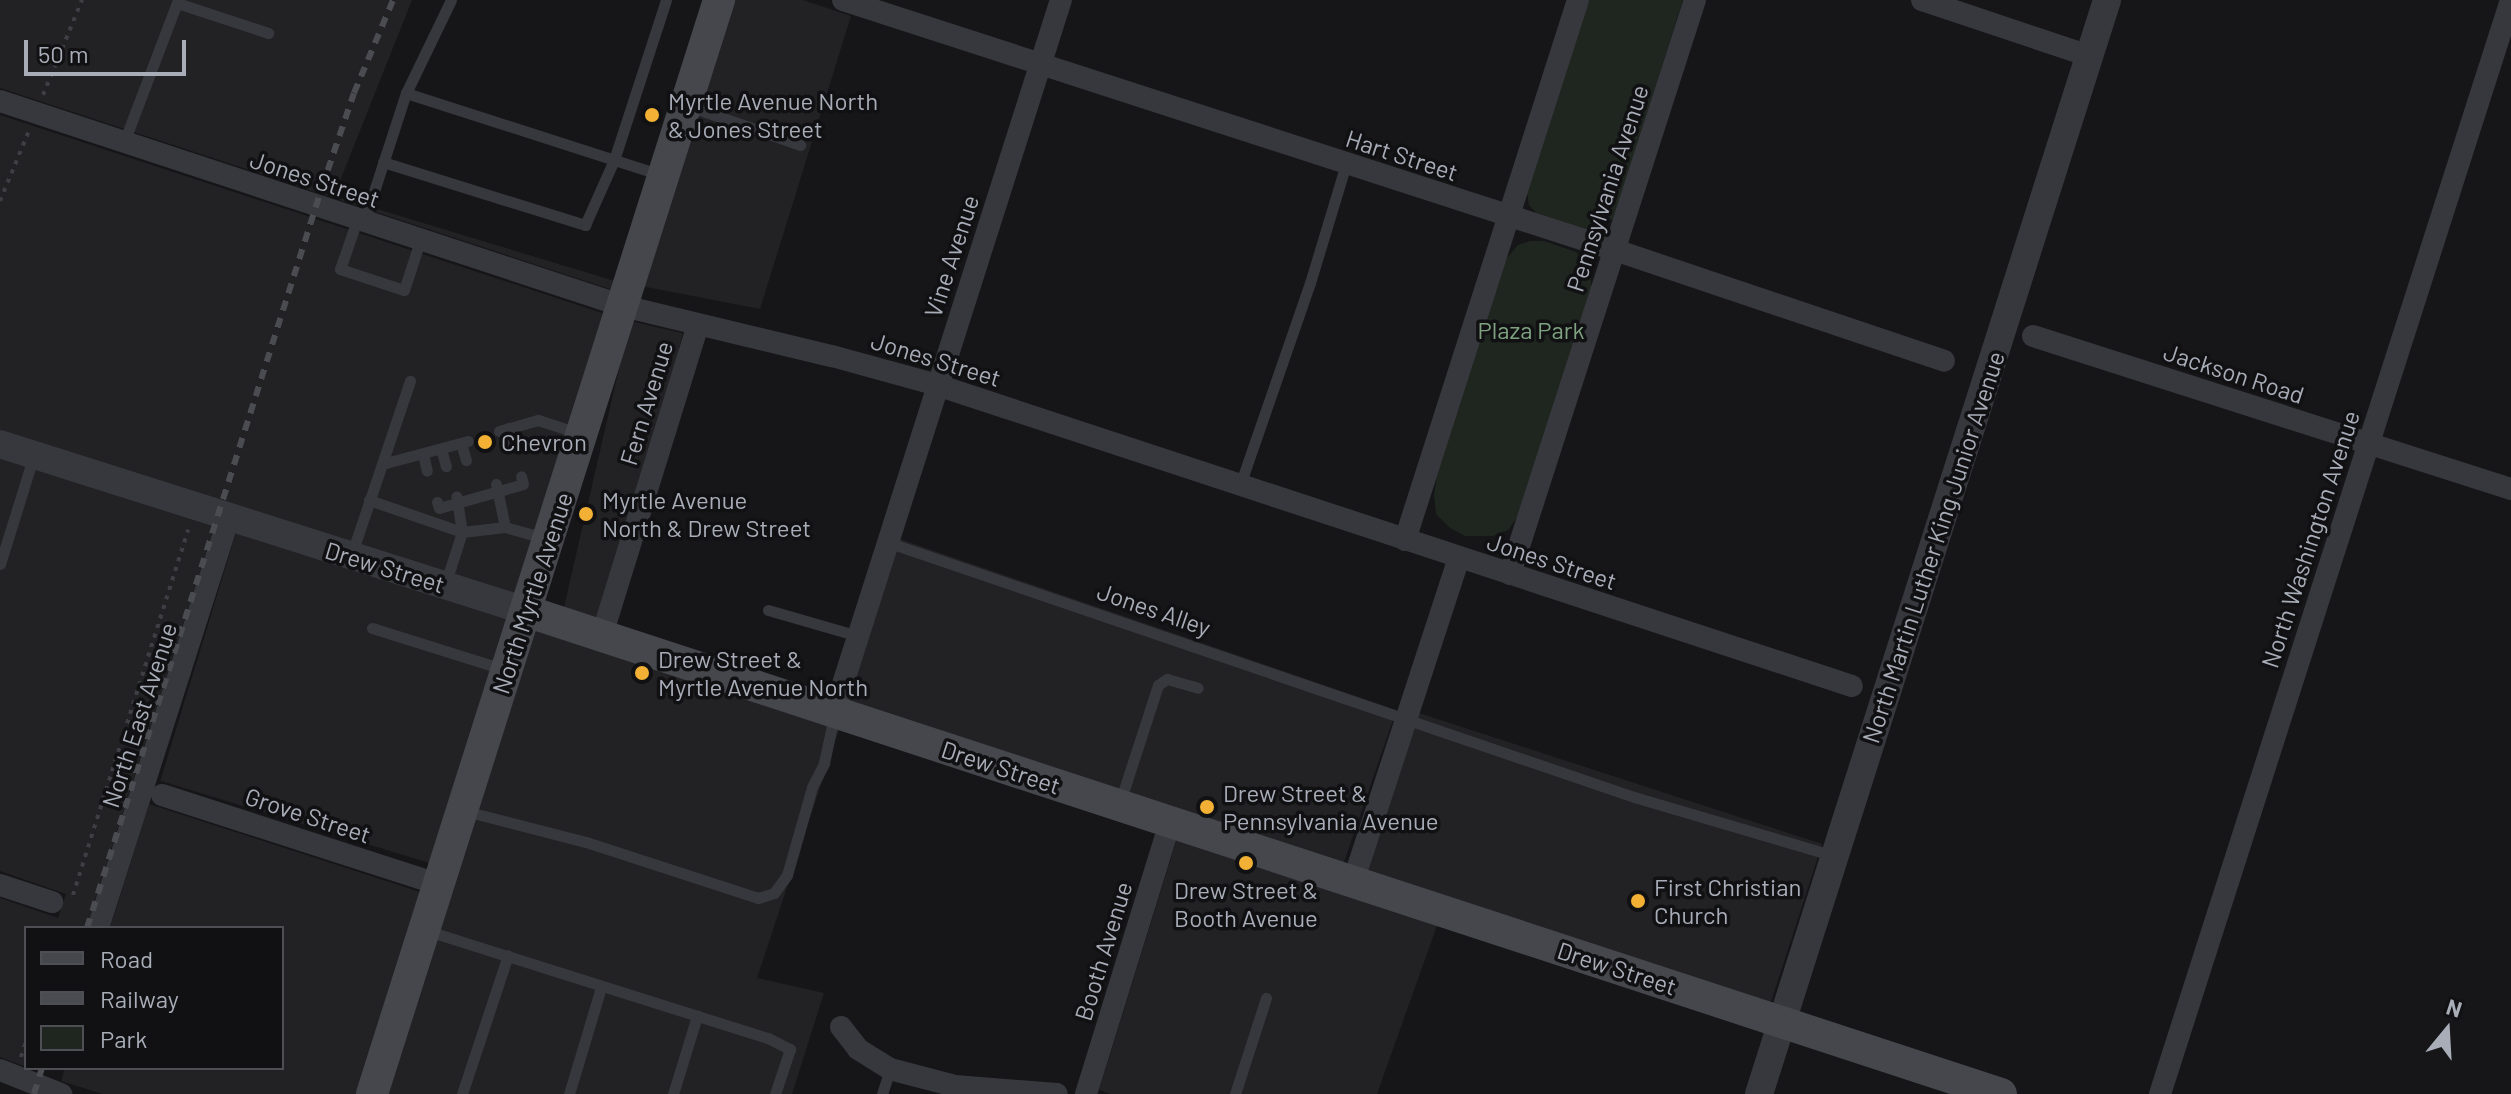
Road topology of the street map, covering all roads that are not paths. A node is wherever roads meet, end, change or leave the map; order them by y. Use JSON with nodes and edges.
{"nodes":[{"id":1,"x":451,"y":0,"type":"edge"},
{"id":2,"x":666,"y":0,"type":"edge"},
{"id":3,"x":843,"y":0,"type":"edge"},
{"id":4,"x":1061,"y":0,"type":"edge"},
{"id":5,"x":1578,"y":0,"type":"edge"},
{"id":6,"x":1695,"y":0,"type":"edge"},
{"id":7,"x":1922,"y":0,"type":"edge"},
{"id":8,"x":2107,"y":0,"type":"edge"},
{"id":9,"x":2511,"y":0,"type":"edge"},
{"id":10,"x":177,"y":1,"type":"edge"},
{"id":11,"x":713,"y":2,"type":"edge"},
{"id":12,"x":268,"y":33,"type":"dead end"},
{"id":13,"x":2089,"y":56,"type":"junction"},
{"id":14,"x":1040,"y":66,"type":"junction"},
{"id":15,"x":406,"y":93,"type":"junction"},
{"id":16,"x":0,"y":101,"type":"edge"},
{"id":17,"x":686,"y":105,"type":"junction"},
{"id":18,"x":124,"y":143,"type":"junction"},
{"id":19,"x":800,"y":145,"type":"dead end"},
{"id":20,"x":614,"y":160,"type":"junction"},
{"id":21,"x":383,"y":162,"type":"junction"},
{"id":22,"x":1346,"y":164,"type":"junction"},
{"id":23,"x":664,"y":176,"type":"junction"},
{"id":24,"x":1508,"y":216,"type":"junction"},
{"id":25,"x":360,"y":221,"type":"junction"},
{"id":26,"x":420,"y":241,"type":"junction"},
{"id":27,"x":1615,"y":250,"type":"junction"},
{"id":28,"x":623,"y":306,"type":"junction"},
{"id":29,"x":698,"y":324,"type":"junction"},
{"id":30,"x":2033,"y":336,"type":"dead end"},
{"id":31,"x":1944,"y":361,"type":"dead end"},
{"id":32,"x":410,"y":381,"type":"dead end"},
{"id":33,"x":937,"y":385,"type":"junction"},
{"id":34,"x":582,"y":434,"type":"junction"},
{"id":35,"x":2369,"y":443,"type":"junction"},
{"id":36,"x":0,"y":444,"type":"edge"},
{"id":37,"x":513,"y":446,"type":"dead end"},
{"id":38,"x":441,"y":449,"type":"junction"},
{"id":39,"x":423,"y":454,"type":"junction"},
{"id":40,"x":34,"y":455,"type":"junction"},
{"id":41,"x":466,"y":460,"type":"dead end"},
{"id":42,"x":382,"y":464,"type":"junction"},
{"id":43,"x":446,"y":466,"type":"dead end"},
{"id":44,"x":427,"y":471,"type":"dead end"},
{"id":45,"x":521,"y":476,"type":"dead end"},
{"id":46,"x":1240,"y":485,"type":"junction"},
{"id":47,"x":497,"y":487,"type":"junction"},
{"id":48,"x":2511,"y":489,"type":"edge"},
{"id":49,"x":456,"y":499,"type":"junction"},
{"id":50,"x":369,"y":500,"type":"junction"},
{"id":51,"x":437,"y":502,"type":"dead end"},
{"id":52,"x":229,"y":518,"type":"junction"},
{"id":53,"x":505,"y":527,"type":"junction"},
{"id":54,"x":462,"y":532,"type":"junction"},
{"id":55,"x":549,"y":539,"type":"junction"},
{"id":56,"x":1405,"y":540,"type":"junction"},
{"id":57,"x":887,"y":542,"type":"junction"},
{"id":58,"x":351,"y":556,"type":"junction"},
{"id":59,"x":1459,"y":558,"type":"junction"},
{"id":60,"x":1,"y":560,"type":"edge"},
{"id":61,"x":1510,"y":574,"type":"junction"},
{"id":62,"x":445,"y":585,"type":"junction"},
{"id":63,"x":768,"y":610,"type":"dead end"},
{"id":64,"x":526,"y":611,"type":"junction"},
{"id":65,"x":372,"y":628,"type":"dead end"},
{"id":66,"x":602,"y":635,"type":"junction"},
{"id":67,"x":858,"y":636,"type":"junction"},
{"id":68,"x":507,"y":671,"type":"junction"},
{"id":69,"x":1852,"y":686,"type":"dead end"},
{"id":70,"x":1198,"y":688,"type":"dead end"},
{"id":71,"x":834,"y":712,"type":"junction"},
{"id":72,"x":1406,"y":718,"type":"junction"},
{"id":73,"x":162,"y":795,"type":"dead end"},
{"id":74,"x":1119,"y":806,"type":"junction"},
{"id":75,"x":462,"y":810,"type":"junction"},
{"id":76,"x":1170,"y":823,"type":"junction"},
{"id":77,"x":1834,"y":856,"type":"junction"},
{"id":78,"x":1353,"y":882,"type":"junction"},
{"id":79,"x":438,"y":884,"type":"junction"},
{"id":80,"x":0,"y":885,"type":"edge"},
{"id":81,"x":62,"y":900,"type":"road end"},
{"id":82,"x":99,"y":926,"type":"edge"},
{"id":83,"x":423,"y":930,"type":"junction"},
{"id":84,"x":514,"y":958,"type":"junction"},
{"id":85,"x":601,"y":987,"type":"junction"},
{"id":86,"x":1266,"y":998,"type":"dead end"},
{"id":87,"x":697,"y":1016,"type":"junction"},
{"id":88,"x":1781,"y":1022,"type":"junction"},
{"id":89,"x":841,"y":1027,"type":"dead end"},
{"id":90,"x":890,"y":1069,"type":"junction"},
{"id":91,"x":0,"y":1070,"type":"edge"},
{"id":92,"x":52,"y":1086,"type":"edge"},
{"id":93,"x":372,"y":1094,"type":"edge"},
{"id":94,"x":462,"y":1094,"type":"edge"},
{"id":95,"x":569,"y":1094,"type":"edge"},
{"id":96,"x":673,"y":1094,"type":"edge"},
{"id":97,"x":775,"y":1094,"type":"edge"},
{"id":98,"x":882,"y":1094,"type":"edge"},
{"id":99,"x":1057,"y":1094,"type":"edge"},
{"id":100,"x":1086,"y":1094,"type":"edge"},
{"id":101,"x":1235,"y":1094,"type":"edge"},
{"id":102,"x":1759,"y":1094,"type":"edge"},
{"id":103,"x":2001,"y":1094,"type":"edge"},
{"id":104,"x":2160,"y":1094,"type":"edge"}],
"edges":[{"from":1,"to":15,"type":"lane"},
{"from":2,"to":20,"type":"lane"},
{"from":3,"to":14,"type":"street","name":"Hart Street"},
{"from":4,"to":14,"type":"street","name":"Vine Avenue"},
{"from":5,"to":24,"type":"street"},
{"from":6,"to":27,"type":"street","name":"Pennsylvania Avenue"},
{"from":7,"to":13,"type":"street"},
{"from":8,"to":13,"type":"street","name":"North Martin Luther King Junior Avenue"},
{"from":9,"to":35,"type":"street","name":"North Washington Avenue"},
{"from":10,"to":12,"type":"lane"},
{"from":10,"to":18,"type":"lane"},
{"from":11,"to":17,"type":"main road","name":"North Myrtle Avenue"},
{"from":13,"to":77,"type":"street","name":"North Martin Luther King Junior Avenue"},
{"from":14,"to":22,"type":"street","name":"Hart Street"},
{"from":14,"to":33,"type":"street","name":"Vine Avenue"},
{"from":15,"to":20,"type":"lane"},
{"from":15,"to":21,"type":"lane"},
{"from":16,"to":18,"type":"street","name":"Jones Street"},
{"from":17,"to":19,"type":"lane"},
{"from":17,"to":23,"type":"main road","name":"North Myrtle Avenue"},
{"from":18,"to":25,"type":"street","name":"Jones Street"},
{"from":20,"to":21,"type":"lane"},
{"from":20,"to":23,"type":"lane"},
{"from":21,"to":25,"type":"lane"},
{"from":22,"to":24,"type":"street","name":"Hart Street"},
{"from":22,"to":46,"type":"lane"},
{"from":23,"to":28,"type":"main road","name":"North Myrtle Avenue"},
{"from":24,"to":27,"type":"street","name":"Hart Street"},
{"from":24,"to":56,"type":"street"},
{"from":25,"to":26,"type":"street","name":"Jones Street"},
{"from":25,"to":26,"type":"lane"},
{"from":26,"to":28,"type":"street","name":"Jones Street"},
{"from":27,"to":31,"type":"street","name":"Hart Street"},
{"from":27,"to":61,"type":"street","name":"Pennsylvania Avenue"},
{"from":28,"to":29,"type":"street","name":"Jones Street"},
{"from":28,"to":34,"type":"main road","name":"North Myrtle Avenue"},
{"from":29,"to":33,"type":"street","name":"Jones Street"},
{"from":29,"to":66,"type":"street","name":"Fern Avenue"},
{"from":30,"to":35,"type":"street","name":"Jackson Road"},
{"from":32,"to":42,"type":"lane"},
{"from":33,"to":46,"type":"street","name":"Jones Street"},
{"from":33,"to":57,"type":"street","name":"Vine Avenue"},
{"from":34,"to":37,"type":"lane"},
{"from":34,"to":55,"type":"main road","name":"North Myrtle Avenue"},
{"from":35,"to":48,"type":"street","name":"Jackson Road"},
{"from":35,"to":104,"type":"street","name":"North Washington Avenue"},
{"from":36,"to":40,"type":"street","name":"Drew Street"},
{"from":38,"to":39,"type":"lane"},
{"from":38,"to":41,"type":"lane"},
{"from":38,"to":43,"type":"lane"},
{"from":39,"to":42,"type":"lane"},
{"from":39,"to":44,"type":"lane"},
{"from":40,"to":52,"type":"street","name":"Drew Street"},
{"from":40,"to":60,"type":"lane"},
{"from":42,"to":50,"type":"lane"},
{"from":45,"to":47,"type":"lane"},
{"from":46,"to":56,"type":"street","name":"Jones Street"},
{"from":47,"to":49,"type":"lane"},
{"from":47,"to":53,"type":"lane"},
{"from":49,"to":51,"type":"lane"},
{"from":49,"to":54,"type":"lane"},
{"from":50,"to":54,"type":"lane"},
{"from":50,"to":58,"type":"lane"},
{"from":52,"to":58,"type":"street","name":"Drew Street"},
{"from":52,"to":82,"type":"street","name":"North East Avenue"},
{"from":53,"to":54,"type":"lane"},
{"from":53,"to":55,"type":"lane"},
{"from":54,"to":62,"type":"lane"},
{"from":55,"to":64,"type":"main road","name":"North Myrtle Avenue"},
{"from":56,"to":59,"type":"street","name":"Jones Street"},
{"from":57,"to":67,"type":"street","name":"Vine Avenue"},
{"from":57,"to":72,"type":"lane","name":"Jones Alley"},
{"from":58,"to":62,"type":"street","name":"Drew Street"},
{"from":59,"to":61,"type":"street","name":"Jones Street"},
{"from":59,"to":72,"type":"street"},
{"from":61,"to":69,"type":"street","name":"Jones Street"},
{"from":62,"to":64,"type":"street","name":"Drew Street"},
{"from":63,"to":67,"type":"lane"},
{"from":64,"to":66,"type":"main road","name":"Drew Street"},
{"from":64,"to":68,"type":"main road","name":"North Myrtle Avenue"},
{"from":65,"to":68,"type":"lane"},
{"from":66,"to":71,"type":"main road","name":"Drew Street"},
{"from":67,"to":71,"type":"street","name":"Vine Avenue"},
{"from":68,"to":75,"type":"main road","name":"North Myrtle Avenue"},
{"from":70,"to":74,"type":"lane"},
{"from":71,"to":74,"type":"main road","name":"Drew Street"},
{"from":71,"to":75,"type":"lane"},
{"from":72,"to":77,"type":"lane","name":"Jones Alley"},
{"from":72,"to":78,"type":"street"},
{"from":73,"to":79,"type":"street","name":"Grove Street"},
{"from":74,"to":76,"type":"main road","name":"Drew Street"},
{"from":75,"to":79,"type":"main road","name":"North Myrtle Avenue"},
{"from":76,"to":78,"type":"main road","name":"Drew Street"},
{"from":76,"to":100,"type":"street","name":"Booth Avenue"},
{"from":77,"to":88,"type":"street","name":"North Martin Luther King Junior Avenue"},
{"from":78,"to":88,"type":"main road","name":"Drew Street"},
{"from":79,"to":83,"type":"main road","name":"North Myrtle Avenue"},
{"from":80,"to":81,"type":"street"},
{"from":83,"to":84,"type":"lane"},
{"from":83,"to":93,"type":"main road","name":"North Myrtle Avenue"},
{"from":84,"to":85,"type":"lane"},
{"from":84,"to":94,"type":"lane"},
{"from":85,"to":87,"type":"lane"},
{"from":85,"to":95,"type":"lane"},
{"from":86,"to":101,"type":"lane"},
{"from":87,"to":96,"type":"lane"},
{"from":87,"to":97,"type":"lane"},
{"from":88,"to":102,"type":"street","name":"North Martin Luther King Junior Avenue"},
{"from":88,"to":103,"type":"main road","name":"Drew Street"},
{"from":89,"to":90,"type":"street"},
{"from":90,"to":98,"type":"lane"},
{"from":90,"to":99,"type":"street"},
{"from":91,"to":92,"type":"street"}]}
